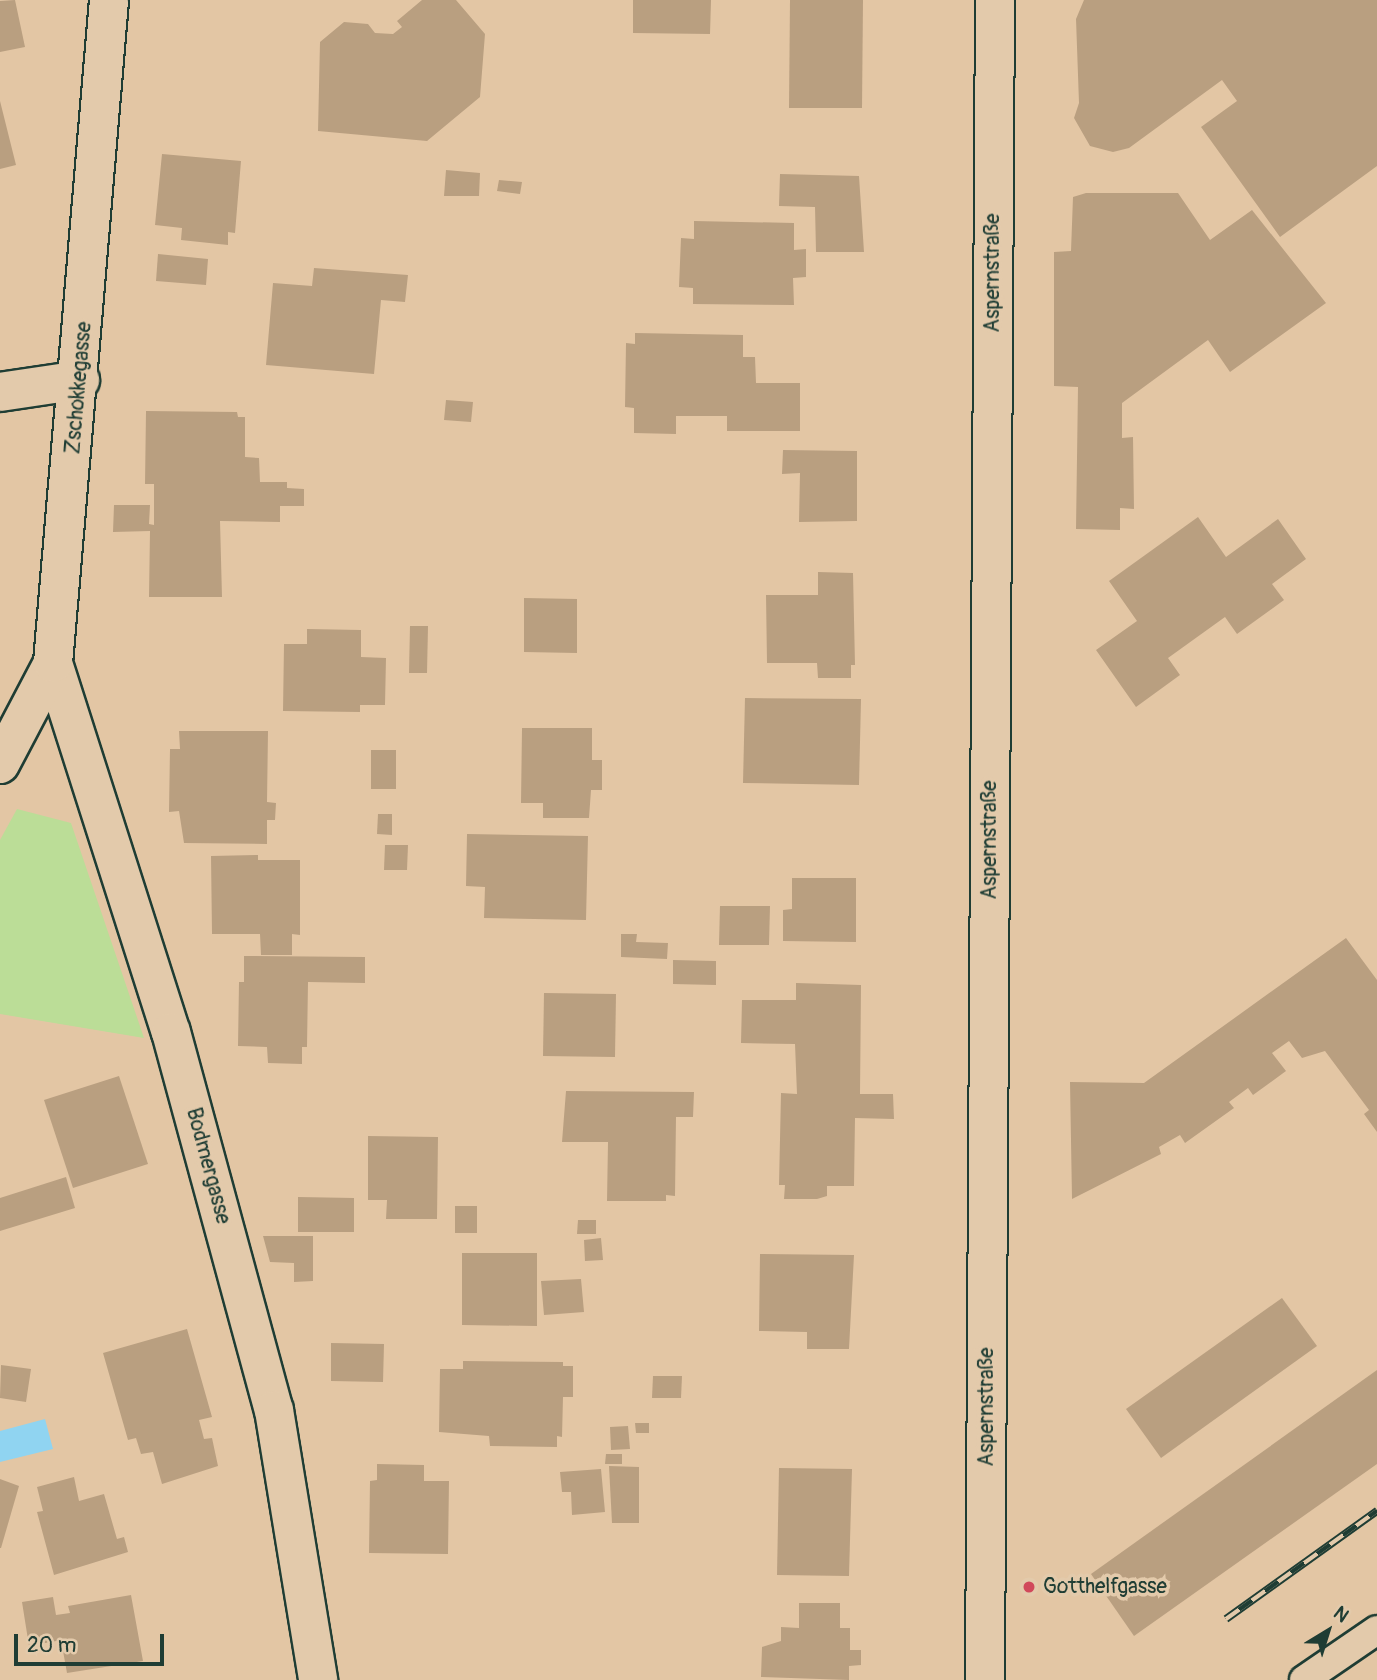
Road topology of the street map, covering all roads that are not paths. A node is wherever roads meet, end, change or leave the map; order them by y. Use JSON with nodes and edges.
{"nodes":[{"id":1,"x":109,"y":0,"type":"edge"},
{"id":2,"x":995,"y":0,"type":"edge"},
{"id":3,"x":80,"y":380,"type":"junction"},
{"id":4,"x":0,"y":392,"type":"edge"},
{"id":5,"x":53,"y":663,"type":"junction"},
{"id":6,"x":0,"y":764,"type":"edge"},
{"id":7,"x":1377,"y":1630,"type":"edge"},
{"id":8,"x":318,"y":1680,"type":"edge"},
{"id":9,"x":985,"y":1680,"type":"edge"},
{"id":10,"x":1304,"y":1680,"type":"edge"}],
"edges":[{"from":1,"to":3,"type":"street","name":"Zschokkegasse"},
{"from":2,"to":9,"type":"street","name":"Aspernstraße"},
{"from":3,"to":4,"type":"street"},
{"from":3,"to":5,"type":"street","name":"Zschokkegasse"},
{"from":5,"to":6,"type":"street","name":"Zschokkegasse"},
{"from":5,"to":8,"type":"street","name":"Bodmergasse"},
{"from":7,"to":10,"type":"lane"}]}
